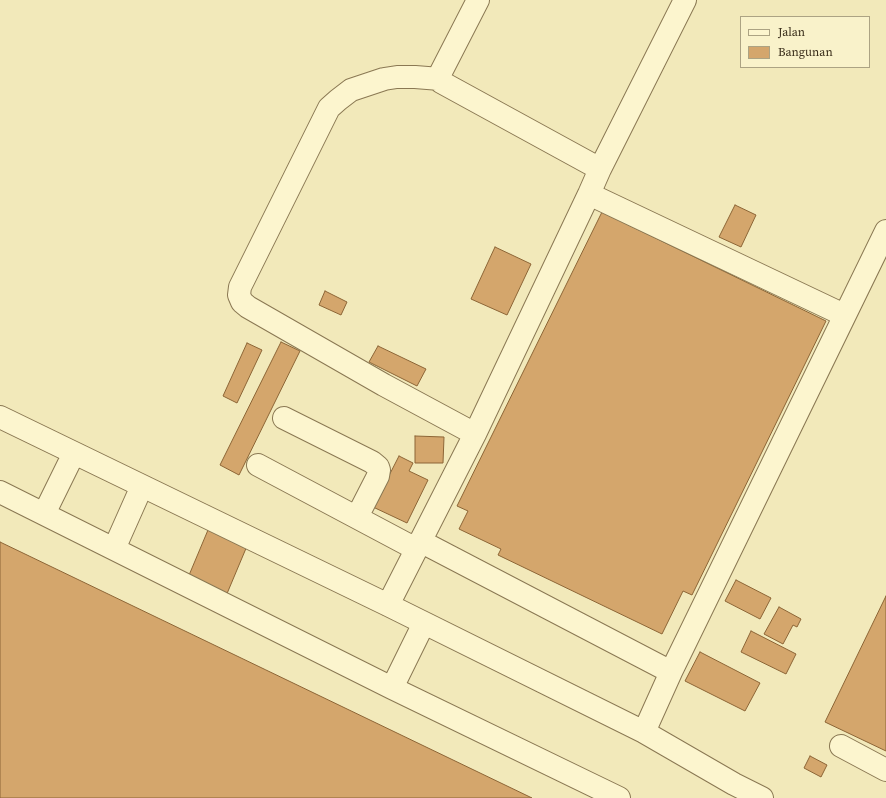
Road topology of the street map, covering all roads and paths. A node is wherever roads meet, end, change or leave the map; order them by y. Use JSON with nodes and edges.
{"nodes":[{"id":1,"x":478,"y":0,"type":"edge"},
{"id":2,"x":686,"y":0,"type":"edge"},
{"id":3,"x":440,"y":79,"type":"junction"},
{"id":4,"x":600,"y":169,"type":"junction"},
{"id":5,"x":589,"y":194,"type":"junction"},
{"id":6,"x":886,"y":231,"type":"edge"},
{"id":7,"x":844,"y":315,"type":"junction"},
{"id":8,"x":0,"y":417,"type":"edge"},
{"id":9,"x":284,"y":418,"type":"dead end"},
{"id":10,"x":475,"y":434,"type":"junction"},
{"id":11,"x":74,"y":453,"type":"junction"},
{"id":12,"x":258,"y":465,"type":"dead end"},
{"id":13,"x":142,"y":486,"type":"junction"},
{"id":14,"x":0,"y":492,"type":"edge"},
{"id":15,"x":44,"y":514,"type":"junction"},
{"id":16,"x":357,"y":517,"type":"junction"},
{"id":17,"x":418,"y":545,"type":"junction"},
{"id":18,"x":114,"y":549,"type":"junction"},
{"id":19,"x":388,"y":604,"type":"junction"},
{"id":20,"x":424,"y":623,"type":"junction"},
{"id":21,"x":671,"y":672,"type":"junction"},
{"id":22,"x":392,"y":688,"type":"junction"},
{"id":23,"x":644,"y":732,"type":"junction"},
{"id":24,"x":841,"y":746,"type":"dead end"},
{"id":25,"x":886,"y":770,"type":"edge"},
{"id":26,"x":731,"y":791,"type":"edge"},
{"id":27,"x":619,"y":798,"type":"edge"},
{"id":28,"x":762,"y":798,"type":"edge"}],
"edges":[{"from":1,"to":3,"type":"street"},
{"from":2,"to":4,"type":"street"},
{"from":3,"to":4,"type":"street"},
{"from":3,"to":10,"type":"street"},
{"from":4,"to":5,"type":"street"},
{"from":5,"to":7,"type":"street"},
{"from":5,"to":10,"type":"street"},
{"from":6,"to":7,"type":"street"},
{"from":7,"to":21,"type":"street"},
{"from":8,"to":11,"type":"street"},
{"from":9,"to":16,"type":"street"},
{"from":10,"to":17,"type":"street"},
{"from":11,"to":13,"type":"street"},
{"from":11,"to":15,"type":"street"},
{"from":12,"to":16,"type":"street"},
{"from":13,"to":18,"type":"street"},
{"from":13,"to":19,"type":"street"},
{"from":14,"to":15,"type":"street"},
{"from":15,"to":18,"type":"street"},
{"from":16,"to":17,"type":"street"},
{"from":17,"to":19,"type":"street"},
{"from":17,"to":21,"type":"street"},
{"from":18,"to":22,"type":"street"},
{"from":19,"to":20,"type":"street"},
{"from":20,"to":22,"type":"street"},
{"from":20,"to":23,"type":"street"},
{"from":21,"to":23,"type":"street"},
{"from":22,"to":27,"type":"street"},
{"from":23,"to":26,"type":"street"},
{"from":24,"to":25,"type":"street"},
{"from":26,"to":28,"type":"street"}]}
